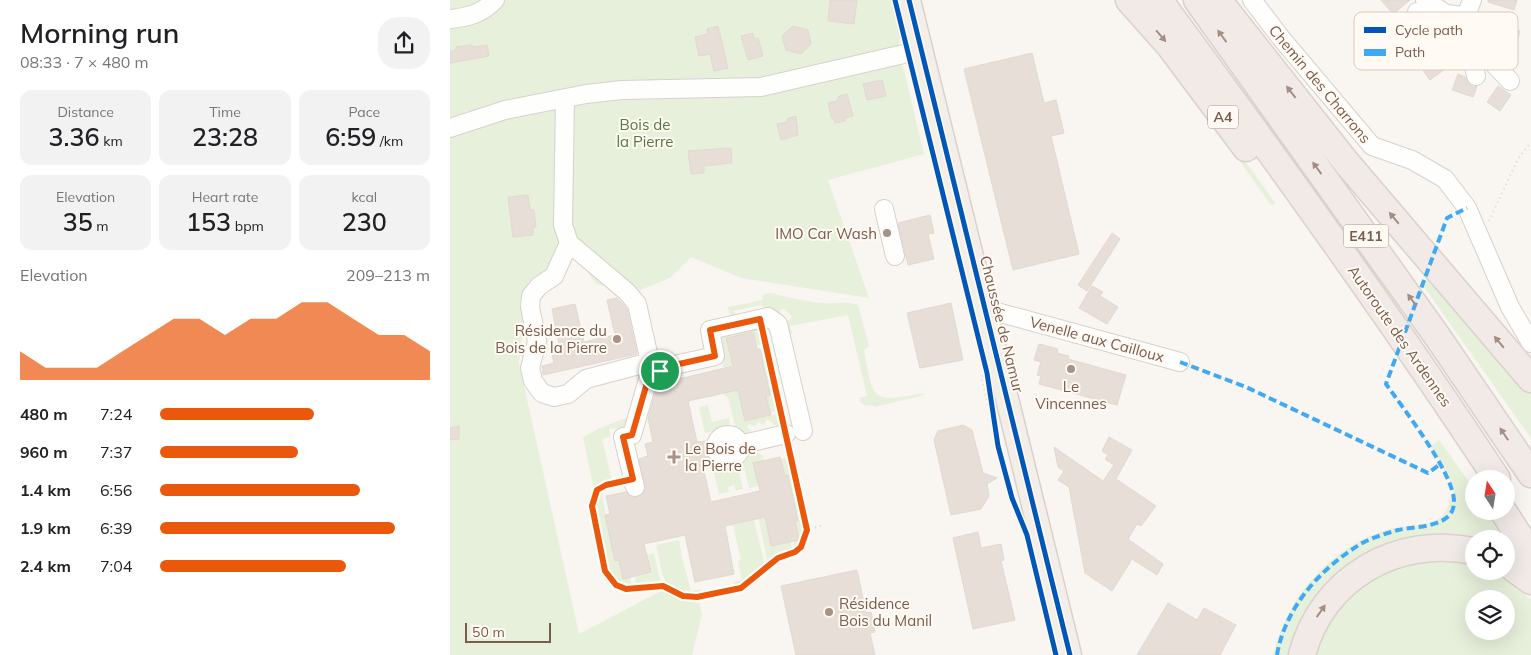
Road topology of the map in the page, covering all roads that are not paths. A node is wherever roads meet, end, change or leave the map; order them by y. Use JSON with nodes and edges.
{"nodes":[{"id":1,"x":495,"y":0,"type":"edge"},
{"id":2,"x":909,"y":0,"type":"edge"},
{"id":3,"x":1129,"y":0,"type":"edge"},
{"id":4,"x":1159,"y":0,"type":"edge"},
{"id":5,"x":1197,"y":0,"type":"edge"},
{"id":6,"x":1218,"y":0,"type":"edge"},
{"id":7,"x":1252,"y":0,"type":"edge"},
{"id":8,"x":1472,"y":0,"type":"edge"},
{"id":9,"x":1468,"y":12,"type":"edge"},
{"id":10,"x":450,"y":19,"type":"edge"},
{"id":11,"x":921,"y":50,"type":"junction"},
{"id":12,"x":1475,"y":70,"type":"edge"},
{"id":13,"x":1500,"y":70,"type":"edge"},
{"id":14,"x":1476,"y":76,"type":"dead end"},
{"id":15,"x":1510,"y":81,"type":"dead end"},
{"id":16,"x":565,"y":98,"type":"junction"},
{"id":17,"x":452,"y":124,"type":"edge"},
{"id":18,"x":1256,"y":130,"type":"junction"},
{"id":19,"x":884,"y":209,"type":"dead end"},
{"id":20,"x":569,"y":243,"type":"junction"},
{"id":21,"x":895,"y":256,"type":"dead end"},
{"id":22,"x":986,"y":309,"type":"junction"},
{"id":23,"x":1531,"y":343,"type":"edge"},
{"id":24,"x":1180,"y":362,"type":"dead end"},
{"id":25,"x":1531,"y":379,"type":"edge"},
{"id":26,"x":1429,"y":398,"type":"junction"},
{"id":27,"x":740,"y":445,"type":"dead end"},
{"id":28,"x":1476,"y":470,"type":"edge"},
{"id":29,"x":1492,"y":470,"type":"edge"},
{"id":30,"x":1531,"y":474,"type":"edge"},
{"id":31,"x":634,"y":483,"type":"road end"},
{"id":32,"x":1515,"y":505,"type":"edge"},
{"id":33,"x":1509,"y":520,"type":"edge"},
{"id":34,"x":1531,"y":529,"type":"edge"},
{"id":35,"x":1465,"y":550,"type":"edge"},
{"id":36,"x":1531,"y":554,"type":"edge"},
{"id":37,"x":1515,"y":569,"type":"edge"},
{"id":38,"x":1531,"y":580,"type":"edge"},
{"id":39,"x":1070,"y":655,"type":"edge"},
{"id":40,"x":1302,"y":655,"type":"edge"}],
"edges":[{"from":1,"to":10,"type":"street"},
{"from":2,"to":11,"type":"main road","name":"Chaussée de Namur"},
{"from":3,"to":26,"type":"highway","number":"A4","one_way":true},
{"from":4,"to":18,"type":"highway","name":"Autoroute des Ardennes","number":"E411"},
{"from":30,"to":5,"type":"highway","name":"Autoroute des Ardennes","number":"E411","one_way":true},
{"from":25,"to":6,"type":"highway","one_way":true},
{"from":7,"to":23,"type":"street","name":"Chemin des Charrons"},
{"from":8,"to":9,"type":"street"},
{"from":11,"to":16,"type":"street"},
{"from":11,"to":22,"type":"main road","name":"Chaussée de Namur"},
{"from":12,"to":14,"type":"street"},
{"from":13,"to":15,"type":"street"},
{"from":16,"to":17,"type":"street"},
{"from":16,"to":20,"type":"street"},
{"from":18,"to":26,"type":"highway"},
{"from":18,"to":29,"type":"highway","name":"Autoroute des Ardennes","number":"E411"},
{"from":19,"to":21,"type":"street"},
{"from":20,"to":20,"type":"street"},
{"from":22,"to":24,"type":"street","name":"Venelle aux Cailloux"},
{"from":22,"to":39,"type":"main road","name":"Chaussée de Namur"},
{"from":26,"to":28,"type":"highway"},
{"from":27,"to":31,"type":"street"},
{"from":32,"to":34,"type":"highway"},
{"from":33,"to":36,"type":"highway"},
{"from":40,"to":35,"type":"highway","one_way":true},
{"from":37,"to":38,"type":"highway"}]}
